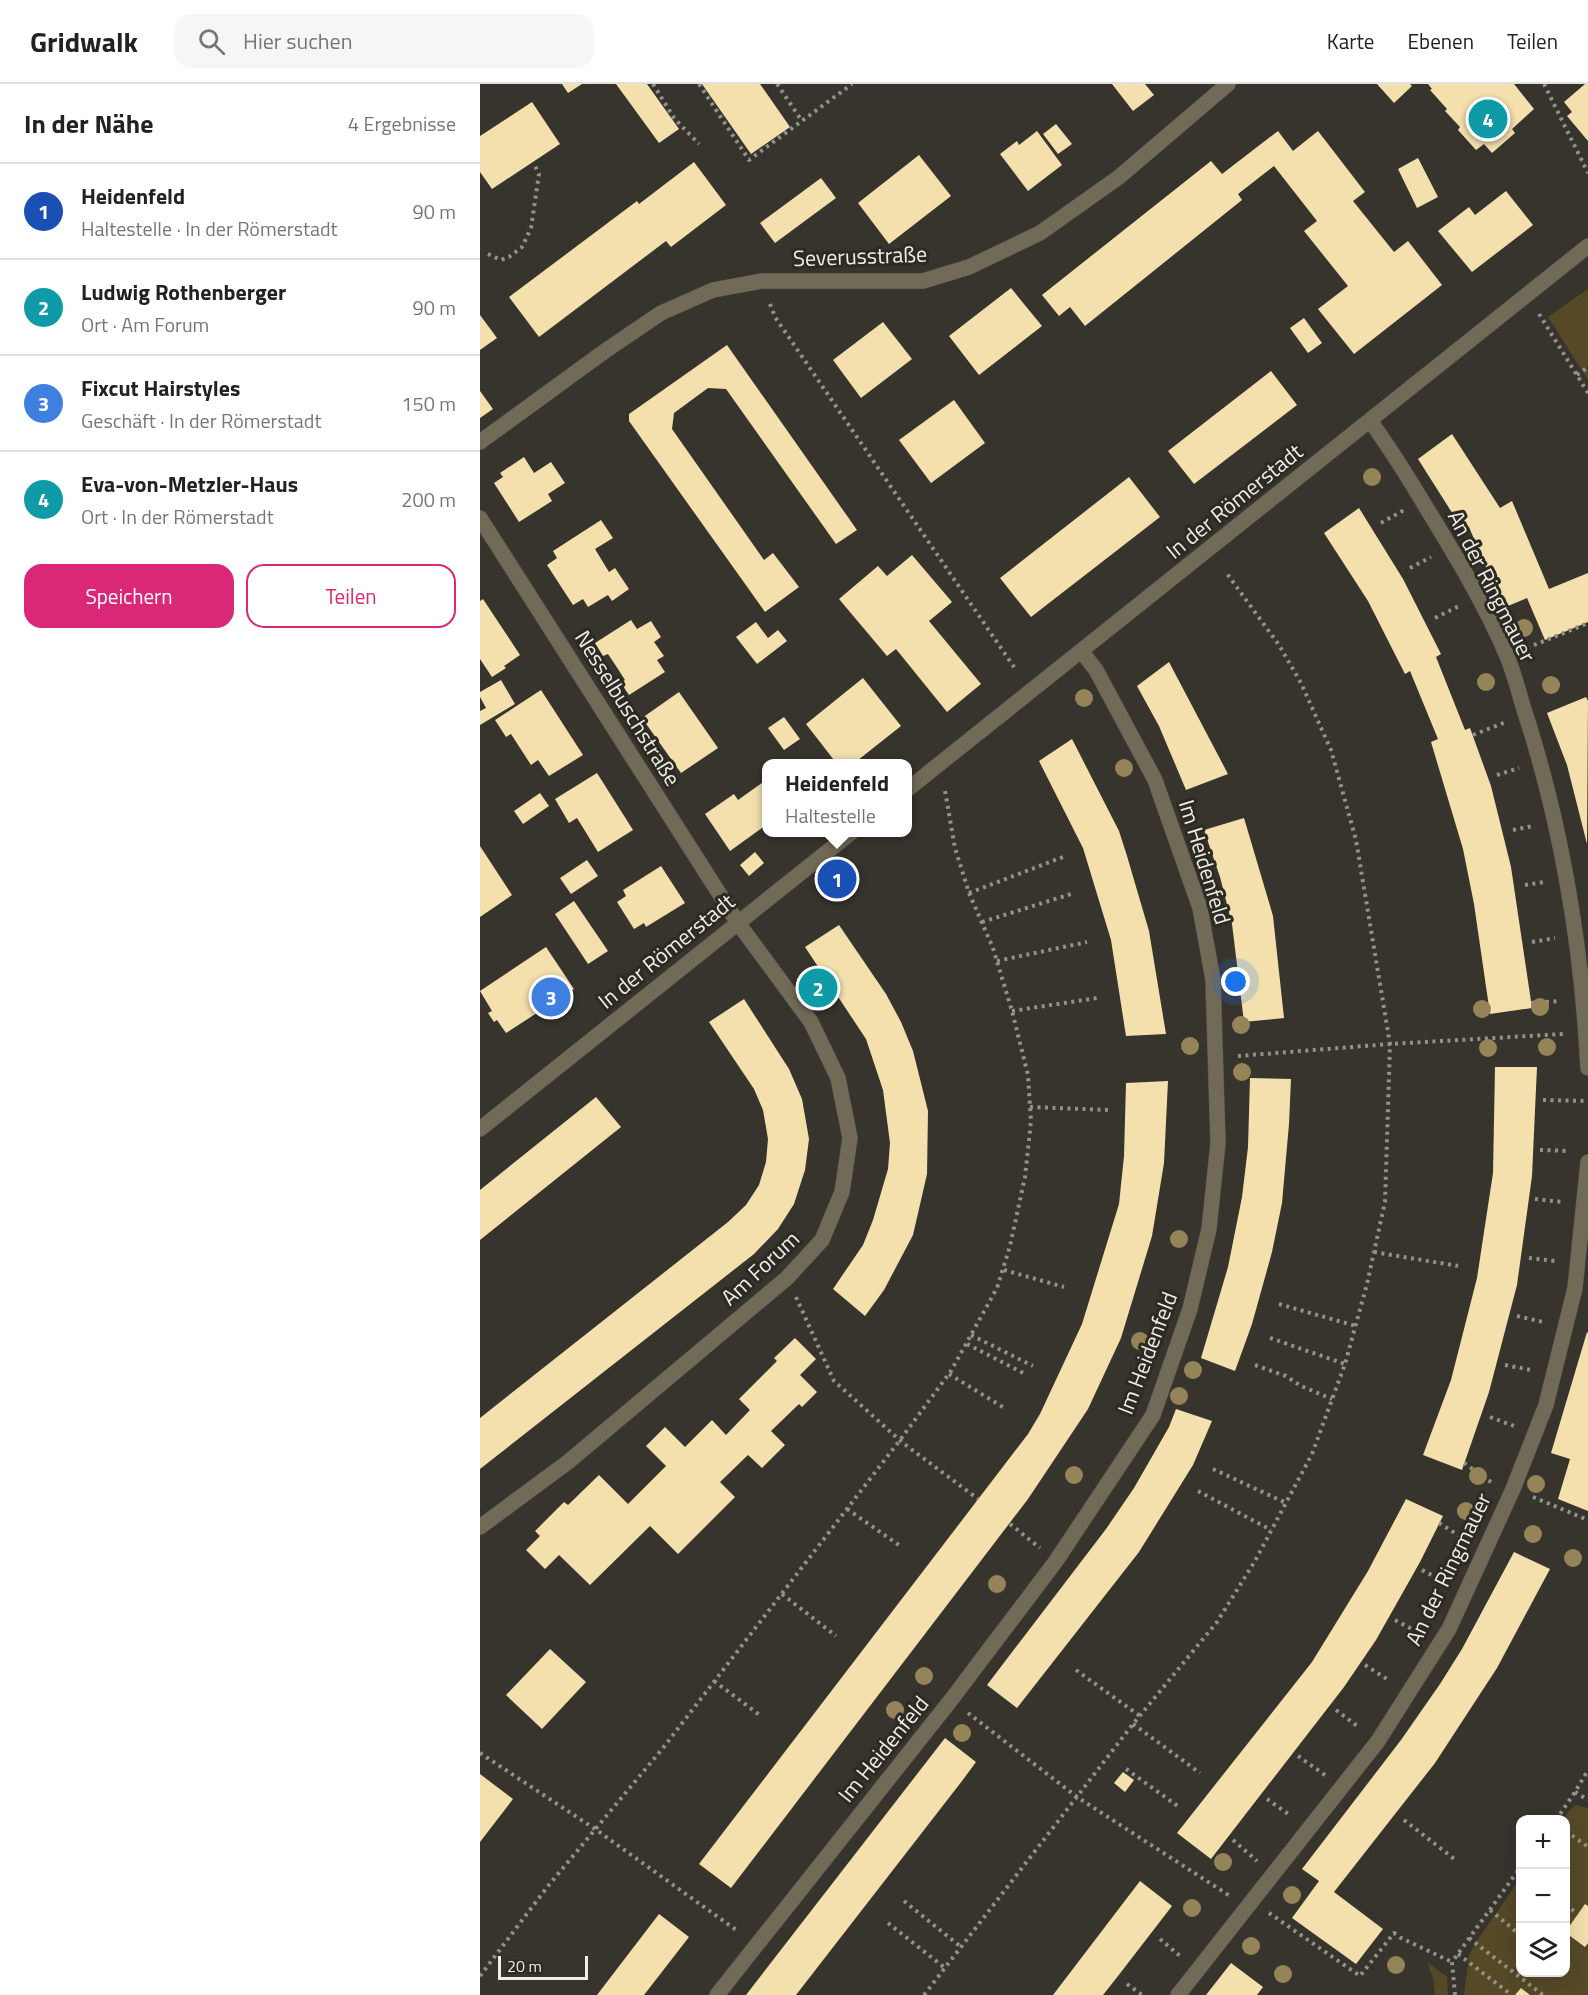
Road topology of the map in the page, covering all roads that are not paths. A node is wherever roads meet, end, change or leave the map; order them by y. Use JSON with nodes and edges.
{"nodes":[{"id":1,"x":1228,"y":84,"type":"edge"},
{"id":2,"x":1588,"y":246,"type":"edge"},
{"id":3,"x":1370,"y":421,"type":"junction"},
{"id":4,"x":480,"y":442,"type":"edge"},
{"id":5,"x":480,"y":518,"type":"edge"},
{"id":6,"x":1082,"y":652,"type":"junction"},
{"id":7,"x":912,"y":786,"type":"edge"},
{"id":8,"x":846,"y":837,"type":"edge"},
{"id":9,"x":738,"y":922,"type":"junction"},
{"id":10,"x":1588,"y":1068,"type":"edge"},
{"id":11,"x":480,"y":1129,"type":"edge"},
{"id":12,"x":1583,"y":1157,"type":"edge"},
{"id":13,"x":480,"y":1527,"type":"edge"},
{"id":14,"x":717,"y":1995,"type":"edge"},
{"id":15,"x":1178,"y":1995,"type":"edge"}],
"edges":[{"from":1,"to":4,"type":"street","name":"Severusstraße"},
{"from":2,"to":3,"type":"street","name":"In der Römerstadt"},
{"from":3,"to":6,"type":"street","name":"In der Römerstadt"},
{"from":3,"to":10,"type":"street","name":"An der Ringmauer"},
{"from":5,"to":9,"type":"street","name":"Nesselbuschstraße"},
{"from":6,"to":7,"type":"street","name":"In der Römerstadt"},
{"from":6,"to":14,"type":"street","name":"Im Heidenfeld"},
{"from":8,"to":9,"type":"street","name":"In der Römerstadt"},
{"from":9,"to":11,"type":"street","name":"In der Römerstadt"},
{"from":9,"to":13,"type":"street","name":"Am Forum"},
{"from":12,"to":15,"type":"street","name":"An der Ringmauer"}]}
